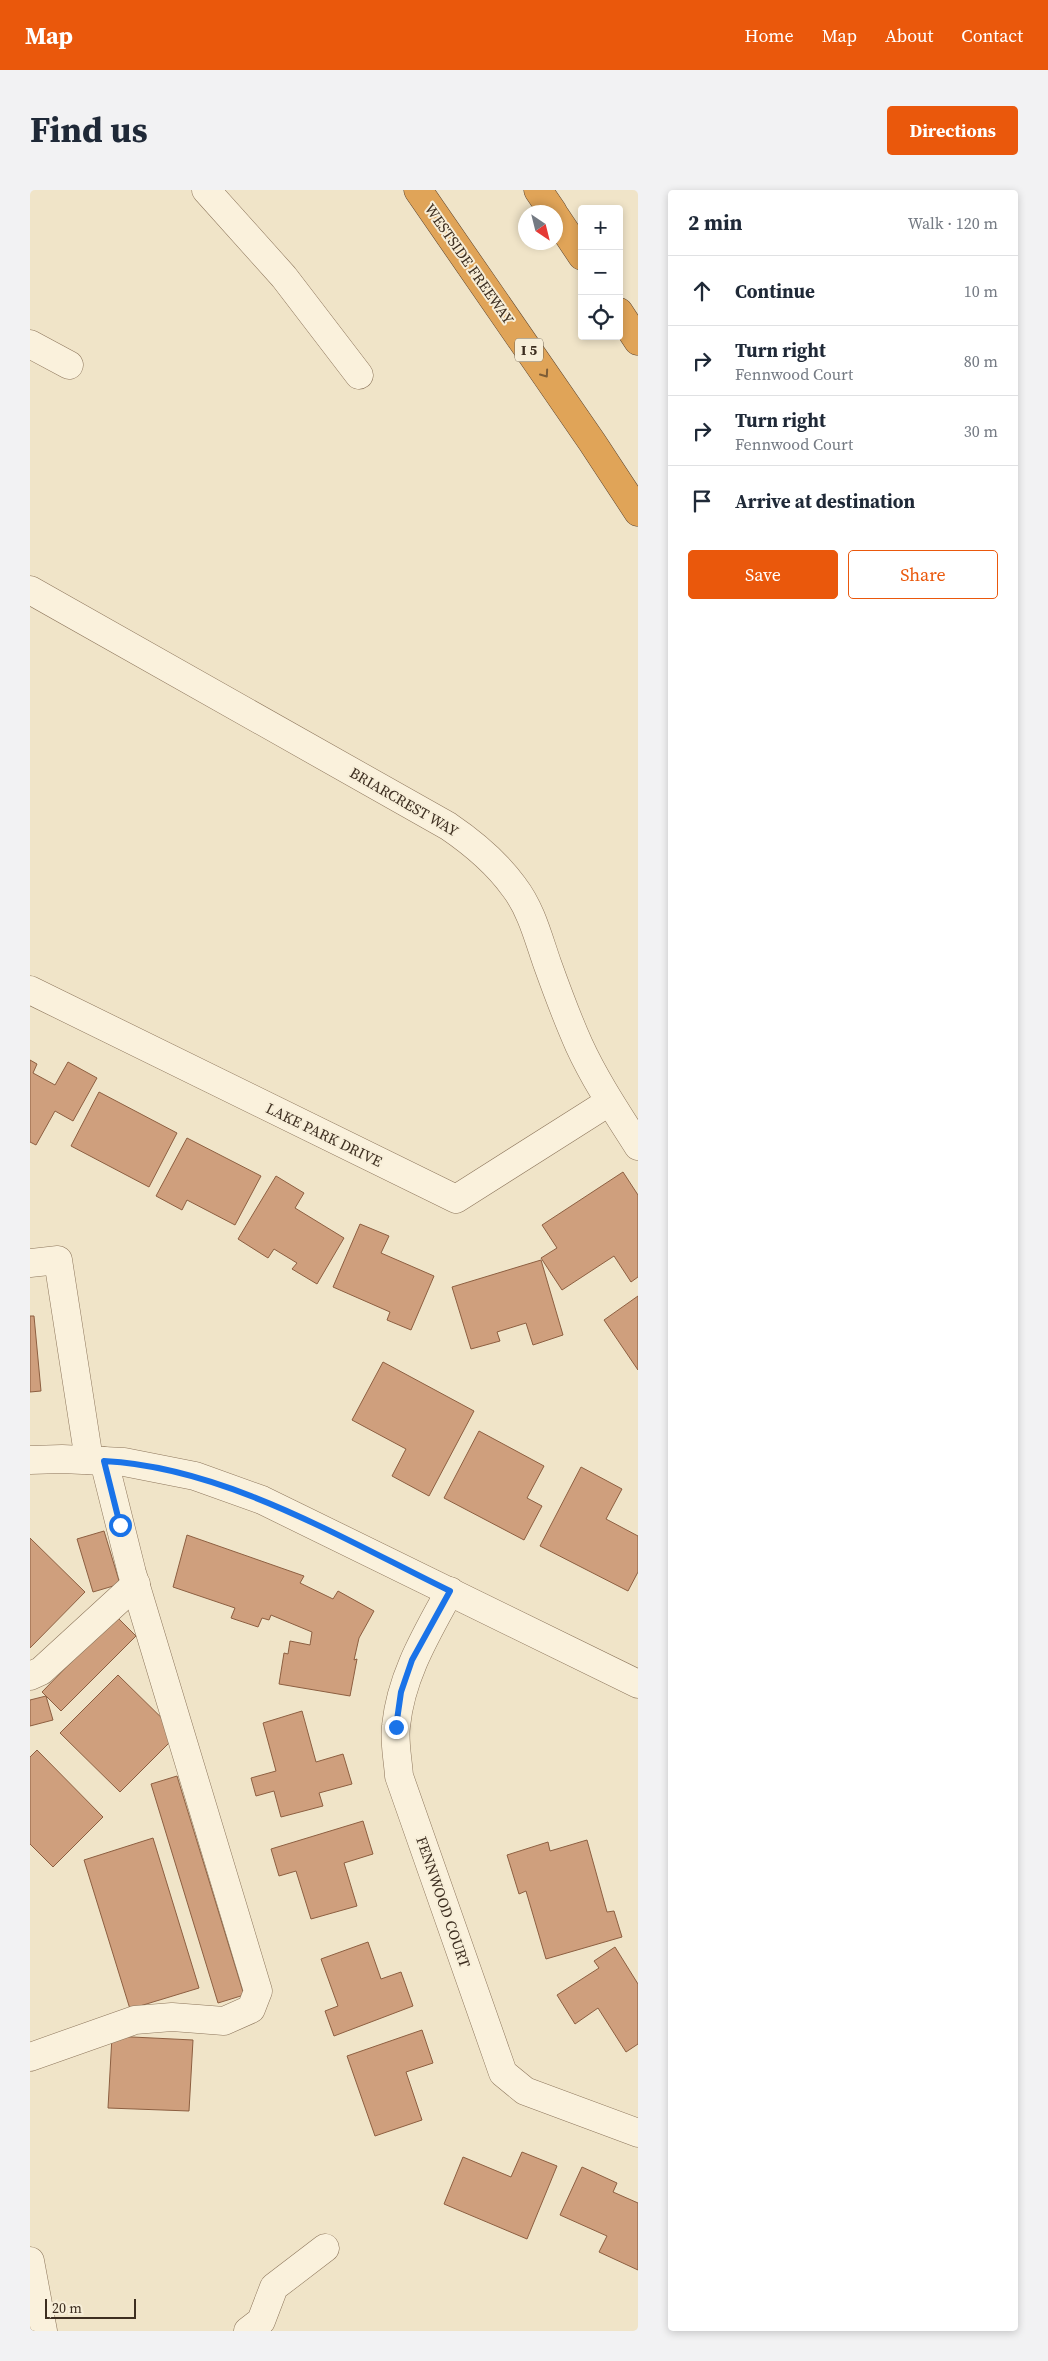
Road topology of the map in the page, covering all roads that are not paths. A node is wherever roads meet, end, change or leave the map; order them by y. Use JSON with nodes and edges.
{"nodes":[{"id":1,"x":206,"y":190,"type":"edge"},
{"id":2,"x":418,"y":190,"type":"edge"},
{"id":3,"x":538,"y":190,"type":"edge"},
{"id":4,"x":548,"y":205,"type":"edge"},
{"id":5,"x":563,"y":228,"type":"edge"},
{"id":6,"x":578,"y":250,"type":"edge"},
{"id":7,"x":623,"y":318,"type":"edge"},
{"id":8,"x":638,"y":340,"type":"edge"},
{"id":9,"x":30,"y":344,"type":"edge"},
{"id":10,"x":69,"y":365,"type":"dead end"},
{"id":11,"x":359,"y":375,"type":"dead end"},
{"id":12,"x":638,"y":512,"type":"edge"},
{"id":13,"x":30,"y":590,"type":"edge"},
{"id":14,"x":30,"y":990,"type":"edge"},
{"id":15,"x":609,"y":1102,"type":"junction"},
{"id":16,"x":638,"y":1146,"type":"edge"},
{"id":17,"x":30,"y":1263,"type":"edge"},
{"id":18,"x":30,"y":1460,"type":"edge"},
{"id":19,"x":97,"y":1461,"type":"junction"},
{"id":20,"x":136,"y":1584,"type":"junction"},
{"id":21,"x":450,"y":1591,"type":"junction"},
{"id":22,"x":30,"y":1676,"type":"edge"},
{"id":23,"x":638,"y":1684,"type":"edge"},
{"id":24,"x":30,"y":2057,"type":"edge"},
{"id":25,"x":638,"y":2133,"type":"edge"},
{"id":26,"x":325,"y":2248,"type":"dead end"},
{"id":27,"x":30,"y":2260,"type":"edge"},
{"id":28,"x":44,"y":2331,"type":"edge"},
{"id":29,"x":248,"y":2331,"type":"edge"}],
"edges":[{"from":1,"to":11,"type":"street"},
{"from":2,"to":12,"type":"highway","name":"WESTSIDE FREEWAY","number":"I 5","one_way":true},
{"from":3,"to":4,"type":"highway"},
{"from":5,"to":6,"type":"highway"},
{"from":7,"to":8,"type":"highway"},
{"from":9,"to":10,"type":"street"},
{"from":13,"to":15,"type":"street","name":"BRIARCREST WAY"},
{"from":14,"to":15,"type":"street","name":"LAKE PARK DRIVE"},
{"from":15,"to":16,"type":"street","name":"BRIARCREST WAY"},
{"from":17,"to":19,"type":"street"},
{"from":18,"to":19,"type":"street"},
{"from":19,"to":20,"type":"street"},
{"from":19,"to":21,"type":"street"},
{"from":20,"to":22,"type":"street"},
{"from":20,"to":24,"type":"street"},
{"from":21,"to":23,"type":"street"},
{"from":21,"to":25,"type":"street","name":"FENNWOOD COURT"},
{"from":26,"to":29,"type":"street"},
{"from":27,"to":28,"type":"street"}]}
